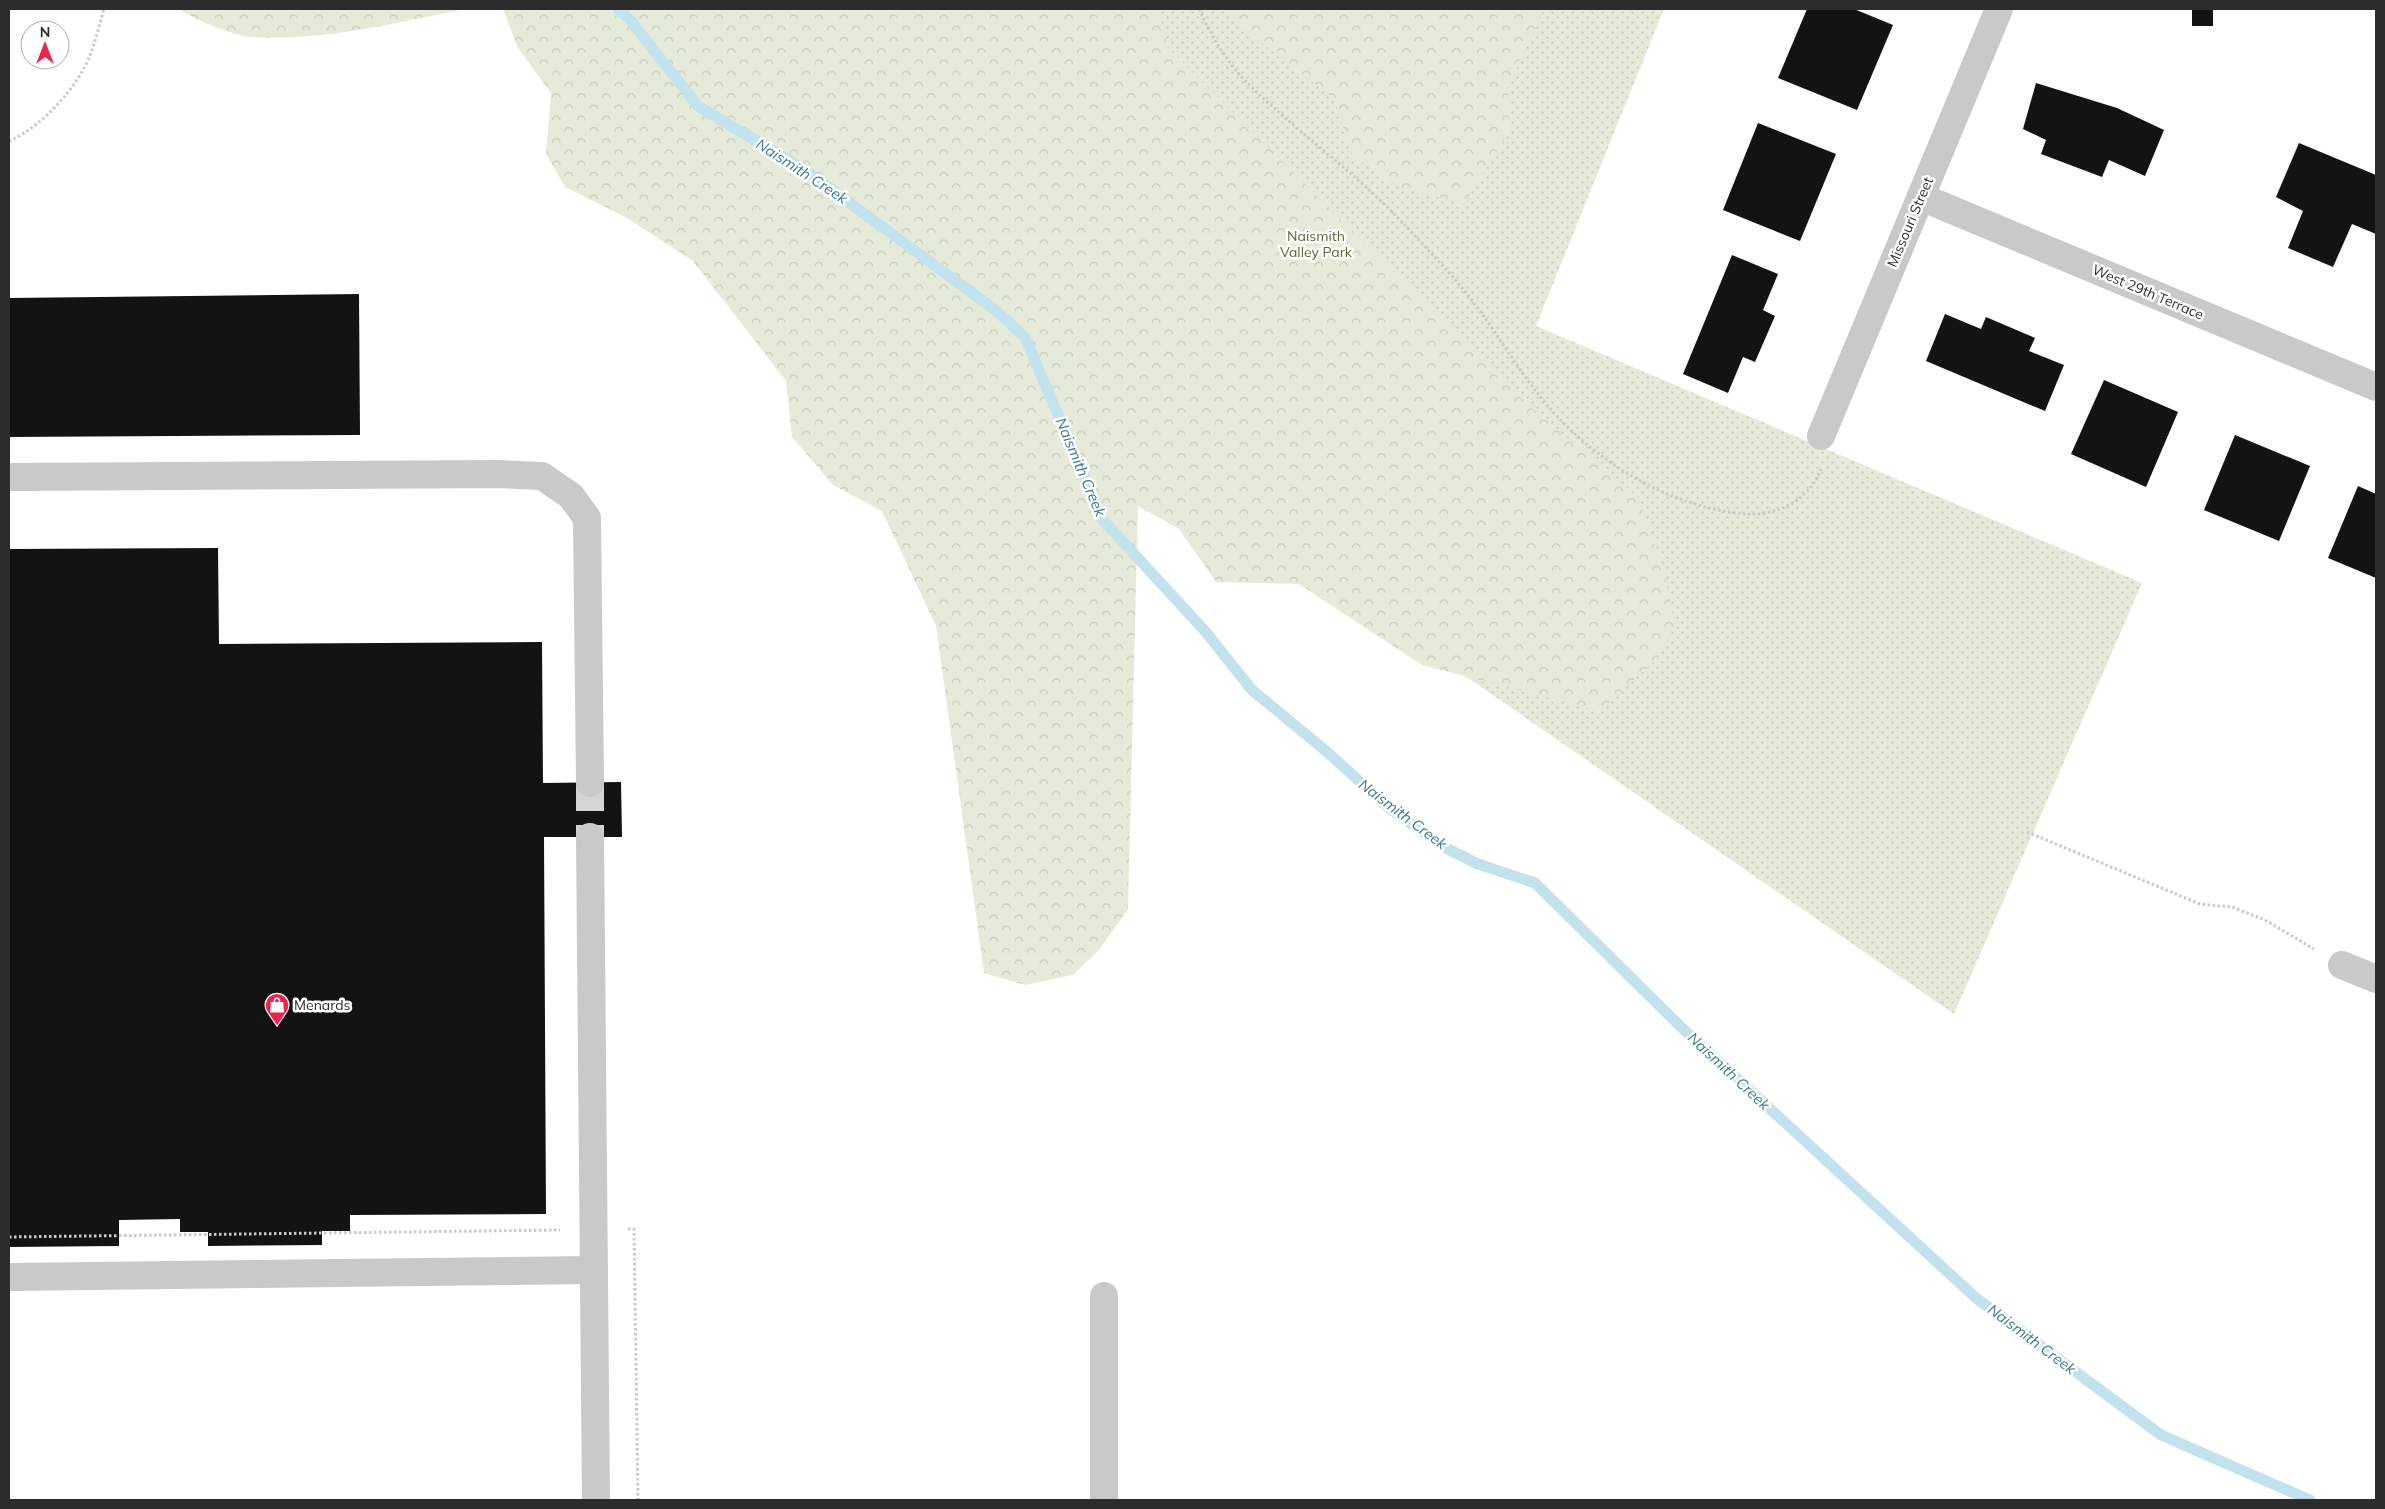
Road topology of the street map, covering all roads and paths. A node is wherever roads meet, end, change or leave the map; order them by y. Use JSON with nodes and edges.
{"nodes":[{"id":1,"x":104,"y":9,"type":"edge"},
{"id":2,"x":1198,"y":9,"type":"edge"},
{"id":3,"x":1999,"y":9,"type":"edge"},
{"id":4,"x":9,"y":141,"type":"edge"},
{"id":5,"x":1921,"y":197,"type":"junction"},
{"id":6,"x":2376,"y":387,"type":"edge"},
{"id":7,"x":1821,"y":436,"type":"joint"},
{"id":8,"x":9,"y":477,"type":"edge"},
{"id":9,"x":590,"y":783,"type":"tunnel mouth"},
{"id":10,"x":2027,"y":832,"type":"dead end"},
{"id":11,"x":590,"y":837,"type":"tunnel mouth"},
{"id":12,"x":2342,"y":965,"type":"joint"},
{"id":13,"x":2376,"y":979,"type":"edge"},
{"id":14,"x":594,"y":1270,"type":"junction"},
{"id":15,"x":9,"y":1276,"type":"edge"},
{"id":16,"x":1104,"y":1296,"type":"dead end"},
{"id":17,"x":596,"y":1500,"type":"edge"},
{"id":18,"x":1104,"y":1500,"type":"edge"}],
"edges":[{"from":1,"to":4,"type":"path"},
{"from":2,"to":7,"type":"path"},
{"from":3,"to":5,"type":"street","name":"Missouri Street"},
{"from":5,"to":6,"type":"street","name":"West 29th Terrace"},
{"from":5,"to":7,"type":"street","name":"Missouri Street"},
{"from":8,"to":9,"type":"street"},
{"from":10,"to":12,"type":"path"},
{"from":11,"to":14,"type":"street"},
{"from":12,"to":13,"type":"street"},
{"from":14,"to":15,"type":"street"},
{"from":14,"to":17,"type":"street"},
{"from":16,"to":18,"type":"street"}]}
